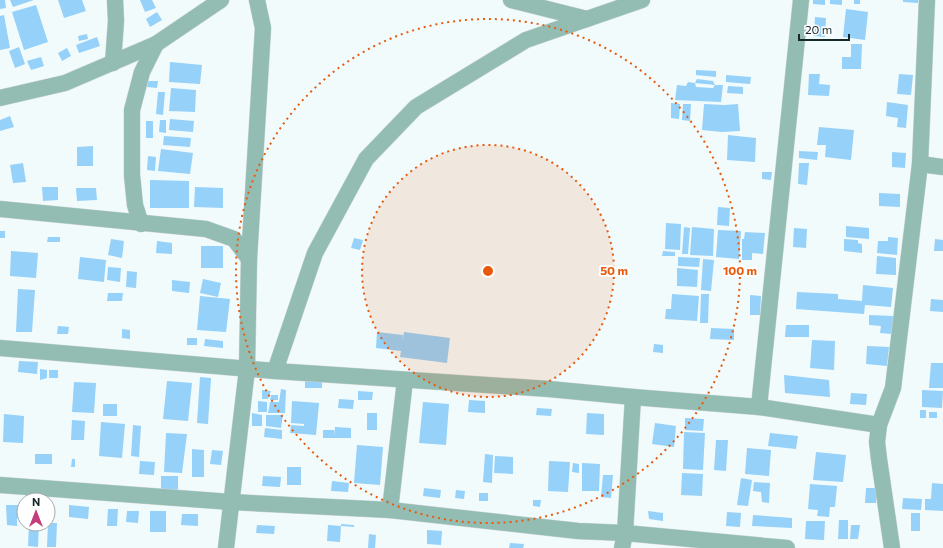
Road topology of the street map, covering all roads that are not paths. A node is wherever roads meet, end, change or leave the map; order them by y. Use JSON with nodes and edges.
{"nodes":[{"id":1,"x":115,"y":0,"type":"edge"},
{"id":2,"x":221,"y":0,"type":"edge"},
{"id":3,"x":257,"y":0,"type":"edge"},
{"id":4,"x":511,"y":0,"type":"edge"},
{"id":5,"x":642,"y":0,"type":"edge"},
{"id":6,"x":801,"y":0,"type":"edge"},
{"id":7,"x":927,"y":0,"type":"edge"},
{"id":8,"x":587,"y":19,"type":"junction"},
{"id":9,"x":156,"y":44,"type":"junction"},
{"id":10,"x":113,"y":62,"type":"junction"},
{"id":11,"x":0,"y":98,"type":"edge"},
{"id":12,"x":920,"y":164,"type":"junction"},
{"id":13,"x":943,"y":166,"type":"edge"},
{"id":14,"x":0,"y":209,"type":"edge"},
{"id":15,"x":141,"y":224,"type":"junction"},
{"id":16,"x":249,"y":259,"type":"junction"},
{"id":17,"x":0,"y":348,"type":"edge"},
{"id":18,"x":247,"y":369,"type":"junction"},
{"id":19,"x":275,"y":371,"type":"junction"},
{"id":20,"x":405,"y":380,"type":"junction"},
{"id":21,"x":633,"y":397,"type":"junction"},
{"id":22,"x":759,"y":407,"type":"junction"},
{"id":23,"x":879,"y":425,"type":"junction"},
{"id":24,"x":0,"y":485,"type":"edge"},
{"id":25,"x":231,"y":502,"type":"junction"},
{"id":26,"x":390,"y":510,"type":"junction"},
{"id":27,"x":626,"y":532,"type":"junction"},
{"id":28,"x":226,"y":548,"type":"edge"},
{"id":29,"x":622,"y":548,"type":"edge"},
{"id":30,"x":788,"y":548,"type":"edge"},
{"id":31,"x":892,"y":548,"type":"edge"}],
"edges":[{"from":1,"to":10,"type":"street"},
{"from":2,"to":9,"type":"street"},
{"from":3,"to":16,"type":"street"},
{"from":4,"to":8,"type":"street"},
{"from":5,"to":8,"type":"street"},
{"from":6,"to":22,"type":"street"},
{"from":7,"to":12,"type":"street"},
{"from":8,"to":19,"type":"street"},
{"from":9,"to":10,"type":"street"},
{"from":9,"to":15,"type":"street"},
{"from":10,"to":11,"type":"street"},
{"from":12,"to":13,"type":"street"},
{"from":12,"to":23,"type":"street"},
{"from":14,"to":15,"type":"street"},
{"from":15,"to":16,"type":"street"},
{"from":16,"to":18,"type":"street"},
{"from":17,"to":18,"type":"street"},
{"from":18,"to":19,"type":"street"},
{"from":18,"to":25,"type":"street"},
{"from":19,"to":20,"type":"street"},
{"from":20,"to":21,"type":"street"},
{"from":20,"to":26,"type":"street"},
{"from":21,"to":22,"type":"street"},
{"from":21,"to":27,"type":"street"},
{"from":22,"to":23,"type":"street"},
{"from":23,"to":31,"type":"street"},
{"from":24,"to":25,"type":"street"},
{"from":25,"to":26,"type":"street"},
{"from":25,"to":28,"type":"street"},
{"from":26,"to":27,"type":"street"},
{"from":27,"to":29,"type":"street"},
{"from":27,"to":30,"type":"street"}]}
